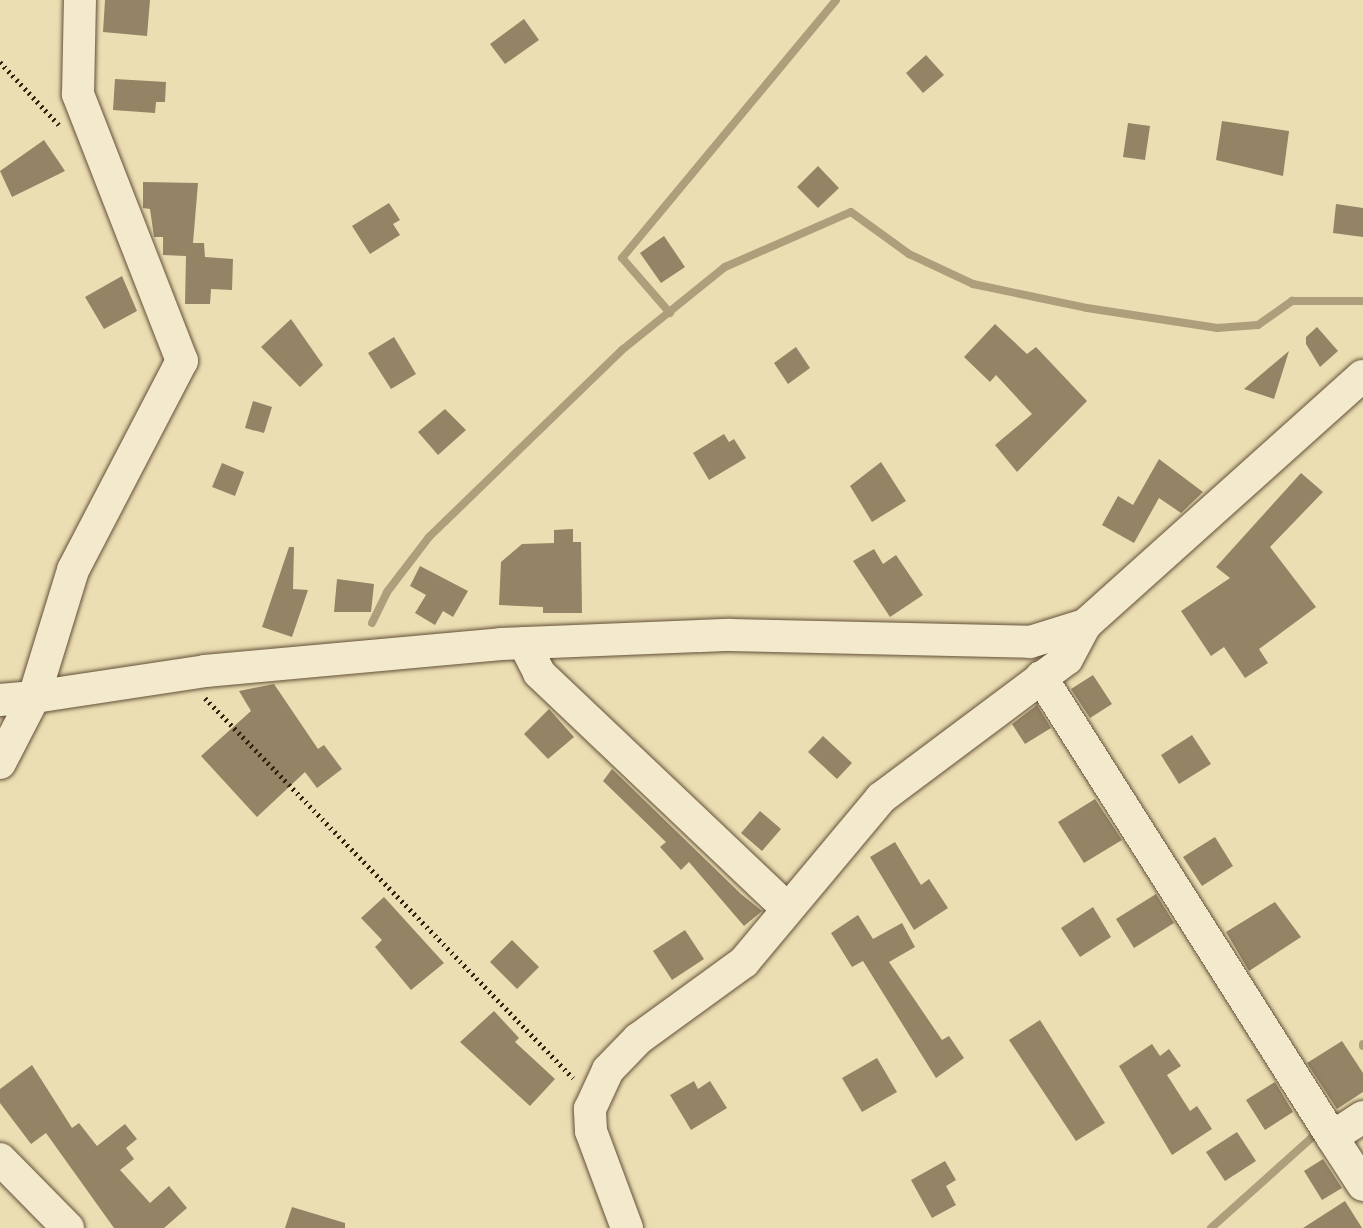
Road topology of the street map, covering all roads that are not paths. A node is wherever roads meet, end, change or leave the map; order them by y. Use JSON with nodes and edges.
{"nodes":[{"id":1,"x":80,"y":0,"type":"edge"},
{"id":2,"x":1363,"y":376,"type":"edge"},
{"id":3,"x":1085,"y":625,"type":"junction"},
{"id":4,"x":524,"y":643,"type":"junction"},
{"id":5,"x":1041,"y":677,"type":"junction"},
{"id":6,"x":34,"y":697,"type":"junction"},
{"id":7,"x":0,"y":700,"type":"edge"},
{"id":8,"x":0,"y":763,"type":"edge"},
{"id":9,"x":786,"y":907,"type":"junction"},
{"id":10,"x":1363,"y":1117,"type":"edge"},
{"id":11,"x":1332,"y":1137,"type":"junction"},
{"id":12,"x":0,"y":1159,"type":"edge"},
{"id":13,"x":1363,"y":1185,"type":"edge"},
{"id":14,"x":68,"y":1228,"type":"edge"},
{"id":15,"x":627,"y":1228,"type":"edge"}],
"edges":[{"from":1,"to":6,"type":"street"},
{"from":2,"to":3,"type":"street"},
{"from":3,"to":4,"type":"street"},
{"from":3,"to":5,"type":"street"},
{"from":4,"to":6,"type":"street"},
{"from":4,"to":9,"type":"street"},
{"from":5,"to":9,"type":"street"},
{"from":5,"to":11,"type":"street"},
{"from":6,"to":7,"type":"street"},
{"from":6,"to":8,"type":"street"},
{"from":9,"to":15,"type":"street"},
{"from":10,"to":11,"type":"street"},
{"from":11,"to":13,"type":"street"},
{"from":12,"to":14,"type":"street"}]}
